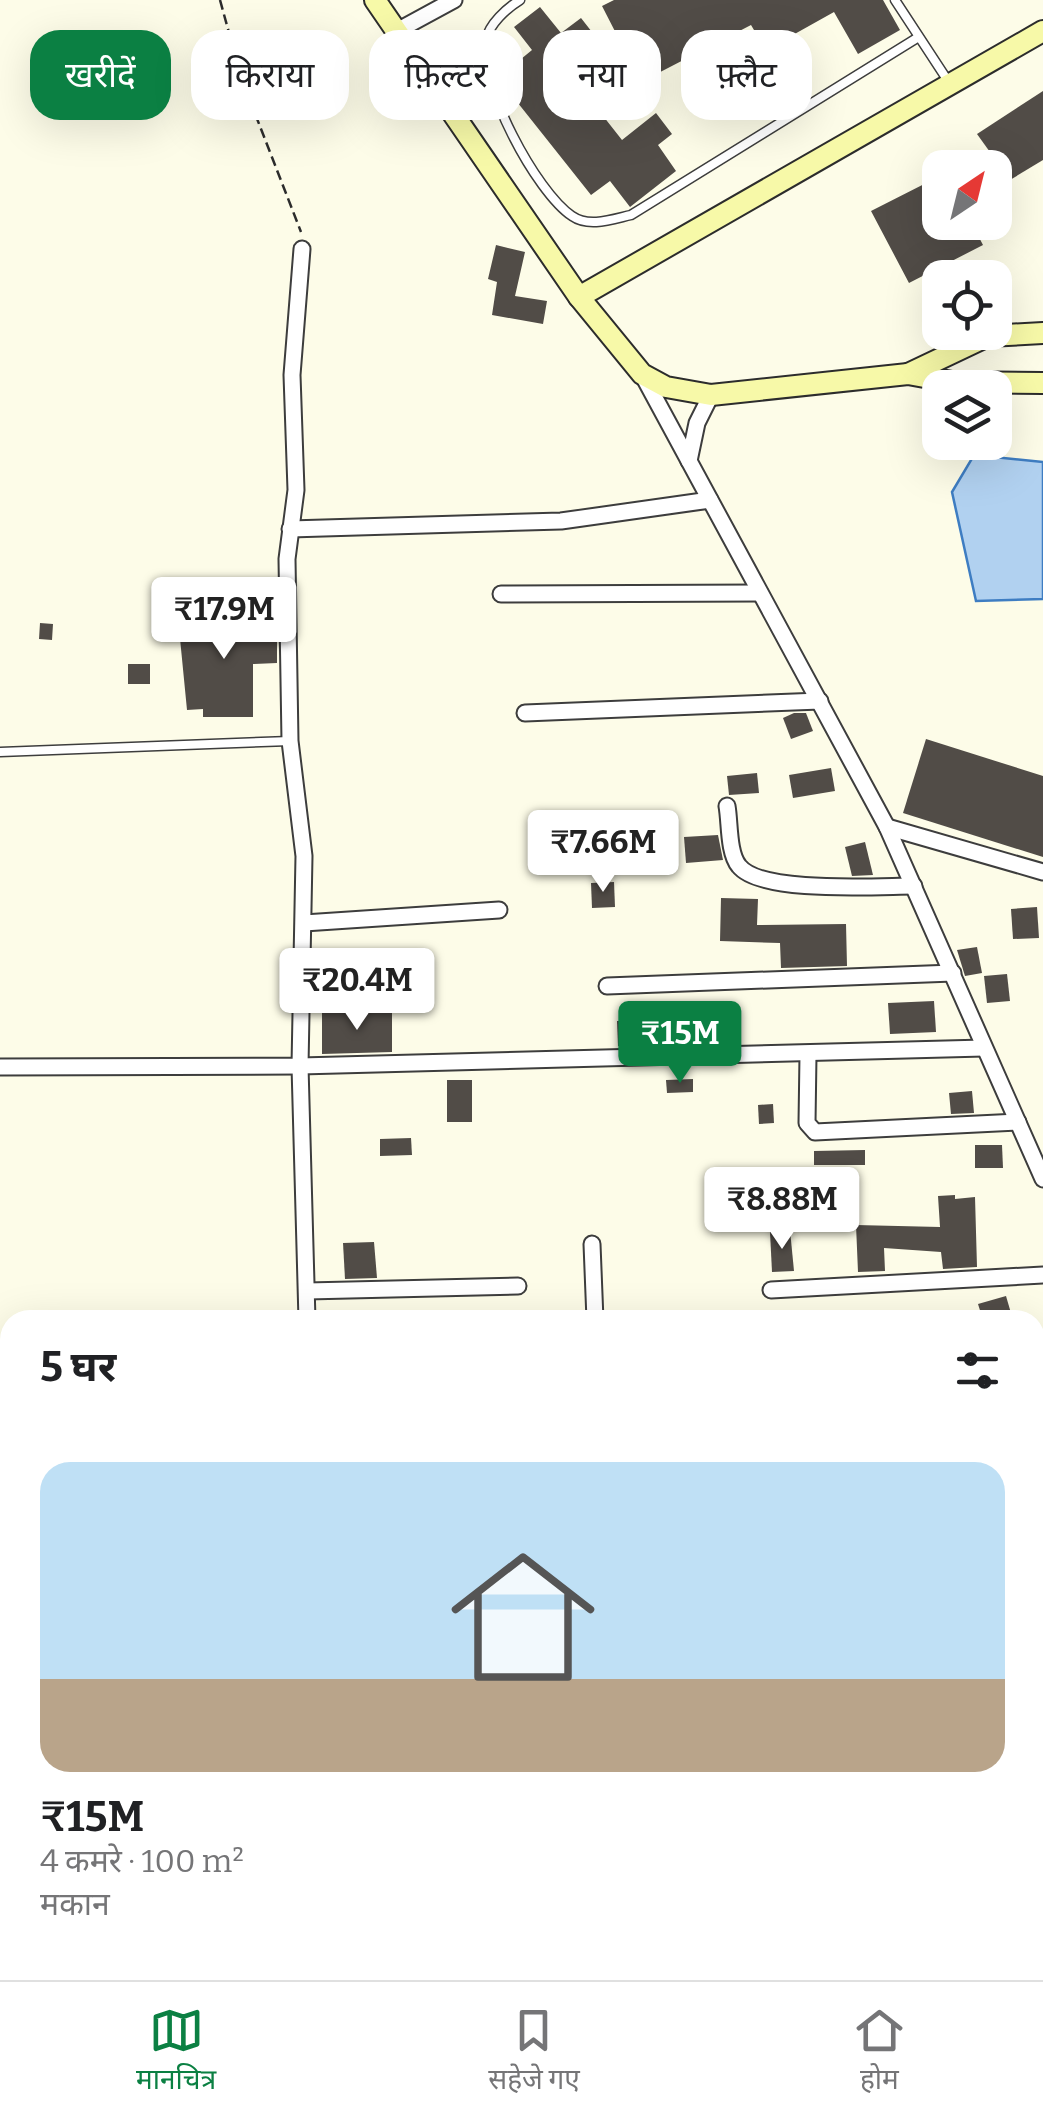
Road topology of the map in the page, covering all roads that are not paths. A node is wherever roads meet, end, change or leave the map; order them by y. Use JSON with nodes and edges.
{"nodes":[{"id":1,"x":375,"y":0,"type":"edge"},
{"id":2,"x":454,"y":0,"type":"edge"},
{"id":3,"x":520,"y":0,"type":"edge"},
{"id":4,"x":895,"y":0,"type":"edge"},
{"id":5,"x":435,"y":4,"type":"edge"},
{"id":6,"x":394,"y":30,"type":"edge"},
{"id":7,"x":398,"y":30,"type":"edge"},
{"id":8,"x":1043,"y":31,"type":"edge"},
{"id":9,"x":917,"y":38,"type":"junction"},
{"id":10,"x":950,"y":85,"type":"junction"},
{"id":11,"x":456,"y":120,"type":"edge"},
{"id":12,"x":302,"y":249,"type":"road end"},
{"id":13,"x":579,"y":297,"type":"junction"},
{"id":14,"x":1043,"y":333,"type":"edge"},
{"id":15,"x":642,"y":374,"type":"junction"},
{"id":16,"x":908,"y":374,"type":"junction"},
{"id":17,"x":1043,"y":383,"type":"edge"},
{"id":18,"x":711,"y":395,"type":"junction"},
{"id":19,"x":689,"y":461,"type":"junction"},
{"id":20,"x":710,"y":500,"type":"junction"},
{"id":21,"x":290,"y":529,"type":"junction"},
{"id":22,"x":501,"y":594,"type":"dead end"},
{"id":23,"x":760,"y":594,"type":"junction"},
{"id":24,"x":820,"y":701,"type":"junction"},
{"id":25,"x":526,"y":713,"type":"dead end"},
{"id":26,"x":290,"y":742,"type":"junction"},
{"id":27,"x":0,"y":752,"type":"edge"},
{"id":28,"x":728,"y":806,"type":"dead end"},
{"id":29,"x":887,"y":827,"type":"junction"},
{"id":30,"x":1043,"y":872,"type":"edge"},
{"id":31,"x":914,"y":886,"type":"junction"},
{"id":32,"x":499,"y":910,"type":"dead end"},
{"id":33,"x":304,"y":923,"type":"junction"},
{"id":34,"x":953,"y":974,"type":"junction"},
{"id":35,"x":607,"y":986,"type":"dead end"},
{"id":36,"x":984,"y":1048,"type":"junction"},
{"id":37,"x":808,"y":1056,"type":"junction"},
{"id":38,"x":0,"y":1066,"type":"edge"},
{"id":39,"x":300,"y":1066,"type":"junction"},
{"id":40,"x":1018,"y":1122,"type":"junction"},
{"id":41,"x":1043,"y":1178,"type":"edge"},
{"id":42,"x":592,"y":1244,"type":"dead end"},
{"id":43,"x":1043,"y":1275,"type":"edge"},
{"id":44,"x":518,"y":1286,"type":"dead end"},
{"id":45,"x":771,"y":1290,"type":"dead end"},
{"id":46,"x":307,"y":1292,"type":"junction"},
{"id":47,"x":308,"y":1310,"type":"edge"},
{"id":48,"x":594,"y":1310,"type":"edge"}],
"edges":[{"from":1,"to":6,"type":"main road"},
{"from":2,"to":5,"type":"street"},
{"from":3,"to":9,"type":"lane"},
{"from":4,"to":9,"type":"lane"},
{"from":5,"to":7,"type":"street"},
{"from":8,"to":10,"type":"main road"},
{"from":9,"to":10,"type":"lane"},
{"from":10,"to":13,"type":"main road"},
{"from":11,"to":13,"type":"main road"},
{"from":12,"to":21,"type":"street"},
{"from":13,"to":15,"type":"main road"},
{"from":14,"to":16,"type":"main road"},
{"from":15,"to":18,"type":"main road"},
{"from":15,"to":19,"type":"street"},
{"from":16,"to":17,"type":"main road"},
{"from":16,"to":18,"type":"main road"},
{"from":18,"to":19,"type":"street"},
{"from":19,"to":20,"type":"street"},
{"from":20,"to":21,"type":"street"},
{"from":20,"to":23,"type":"street"},
{"from":21,"to":26,"type":"street"},
{"from":22,"to":23,"type":"street"},
{"from":23,"to":24,"type":"street"},
{"from":24,"to":25,"type":"street"},
{"from":24,"to":29,"type":"street"},
{"from":26,"to":27,"type":"lane"},
{"from":26,"to":33,"type":"street"},
{"from":28,"to":31,"type":"street"},
{"from":29,"to":30,"type":"street"},
{"from":29,"to":31,"type":"street"},
{"from":31,"to":34,"type":"street"},
{"from":32,"to":33,"type":"street"},
{"from":33,"to":39,"type":"street"},
{"from":34,"to":35,"type":"street"},
{"from":34,"to":36,"type":"street"},
{"from":36,"to":37,"type":"street"},
{"from":36,"to":40,"type":"street"},
{"from":37,"to":39,"type":"street"},
{"from":37,"to":40,"type":"street"},
{"from":38,"to":39,"type":"street"},
{"from":39,"to":46,"type":"street"},
{"from":40,"to":41,"type":"street"},
{"from":42,"to":48,"type":"street"},
{"from":43,"to":45,"type":"street"},
{"from":44,"to":46,"type":"street"},
{"from":46,"to":47,"type":"street"}]}
